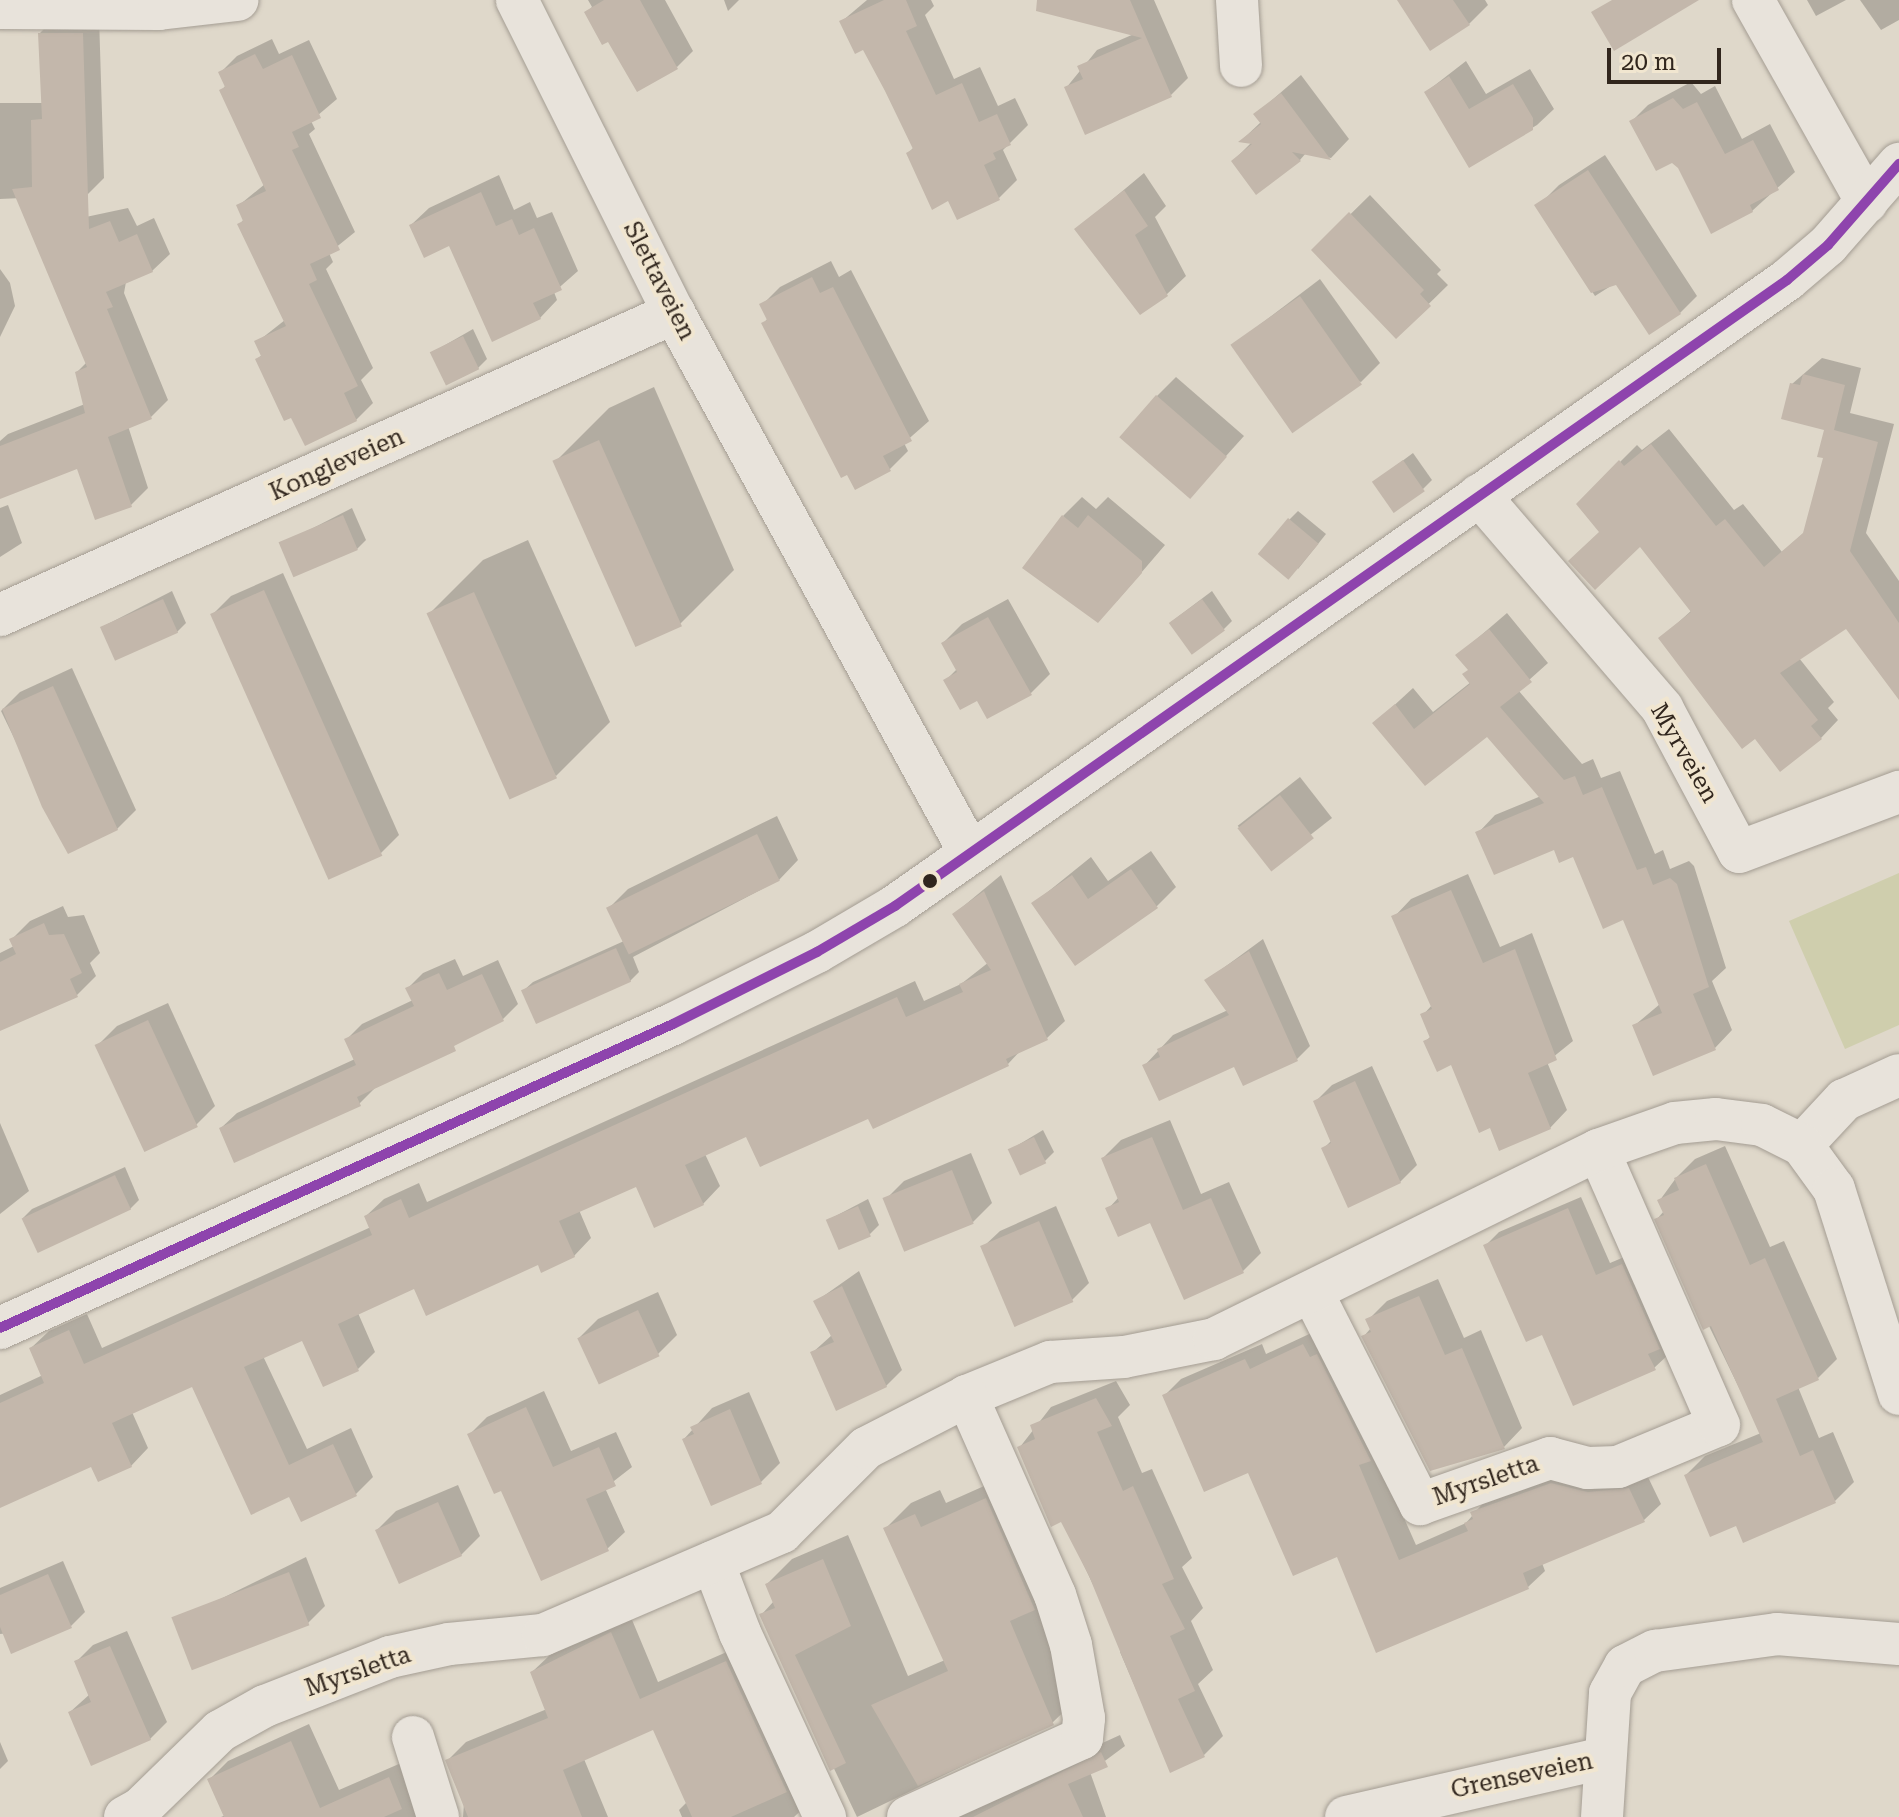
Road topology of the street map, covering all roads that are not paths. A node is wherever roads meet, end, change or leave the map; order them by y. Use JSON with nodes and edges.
{"nodes":[{"id":1,"x":237,"y":0,"type":"edge"},
{"id":2,"x":517,"y":0,"type":"edge"},
{"id":3,"x":1237,"y":0,"type":"edge"},
{"id":4,"x":1753,"y":0,"type":"edge"},
{"id":5,"x":0,"y":8,"type":"edge"},
{"id":6,"x":1241,"y":66,"type":"dead end"},
{"id":7,"x":1899,"y":164,"type":"edge"},
{"id":8,"x":1867,"y":202,"type":"junction"},
{"id":9,"x":674,"y":313,"type":"junction"},
{"id":10,"x":1479,"y":495,"type":"junction"},
{"id":11,"x":0,"y":615,"type":"edge"},
{"id":12,"x":1899,"y":792,"type":"edge"},
{"id":13,"x":970,"y":853,"type":"junction"},
{"id":14,"x":1899,"y":1075,"type":"edge"},
{"id":15,"x":1802,"y":1145,"type":"junction"},
{"id":16,"x":1598,"y":1150,"type":"junction"},
{"id":17,"x":1313,"y":1294,"type":"junction"},
{"id":18,"x":0,"y":1328,"type":"edge"},
{"id":19,"x":1899,"y":1394,"type":"edge"},
{"id":20,"x":967,"y":1396,"type":"junction"},
{"id":21,"x":713,"y":1562,"type":"junction"},
{"id":22,"x":1899,"y":1644,"type":"edge"},
{"id":23,"x":413,"y":1737,"type":"dead end"},
{"id":24,"x":1604,"y":1758,"type":"junction"},
{"id":25,"x":125,"y":1817,"type":"edge"},
{"id":26,"x":438,"y":1817,"type":"edge"},
{"id":27,"x":825,"y":1817,"type":"edge"},
{"id":28,"x":908,"y":1817,"type":"edge"},
{"id":29,"x":1346,"y":1817,"type":"edge"},
{"id":30,"x":1602,"y":1817,"type":"edge"}],
"edges":[{"from":1,"to":5,"type":"street"},
{"from":2,"to":9,"type":"street","name":"Slettaveien"},
{"from":3,"to":6,"type":"street"},
{"from":4,"to":8,"type":"street"},
{"from":7,"to":8,"type":"street"},
{"from":8,"to":10,"type":"street"},
{"from":9,"to":11,"type":"street","name":"Kongleveien"},
{"from":9,"to":13,"type":"street","name":"Slettaveien"},
{"from":10,"to":12,"type":"street","name":"Myrveien"},
{"from":10,"to":13,"type":"street"},
{"from":13,"to":18,"type":"street"},
{"from":14,"to":15,"type":"street"},
{"from":15,"to":16,"type":"street","name":"Myrsletta"},
{"from":15,"to":19,"type":"street","name":"Myrsletta"},
{"from":16,"to":17,"type":"street","name":"Myrsletta"},
{"from":16,"to":17,"type":"street","name":"Myrsletta"},
{"from":17,"to":20,"type":"street","name":"Myrsletta"},
{"from":20,"to":21,"type":"street","name":"Myrsletta"},
{"from":20,"to":28,"type":"street"},
{"from":21,"to":25,"type":"street","name":"Myrsletta"},
{"from":21,"to":27,"type":"street"},
{"from":22,"to":24,"type":"street","name":"Grenseveien"},
{"from":23,"to":26,"type":"street"},
{"from":24,"to":29,"type":"street","name":"Grenseveien"},
{"from":24,"to":30,"type":"street","name":"Grenseveien"}]}
